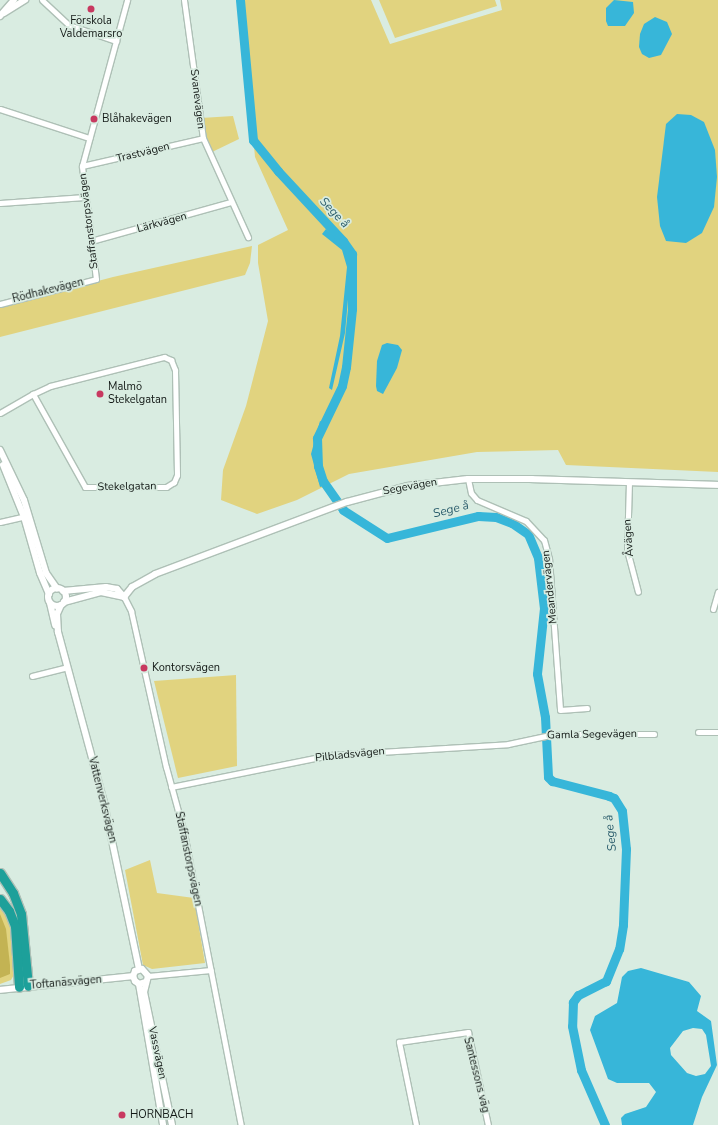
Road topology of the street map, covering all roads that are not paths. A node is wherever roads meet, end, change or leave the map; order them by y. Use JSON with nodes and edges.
{"nodes":[{"id":1,"x":14,"y":0,"type":"edge"},
{"id":2,"x":25,"y":0,"type":"edge"},
{"id":3,"x":42,"y":0,"type":"edge"},
{"id":4,"x":127,"y":0,"type":"edge"},
{"id":5,"x":184,"y":0,"type":"edge"},
{"id":6,"x":2,"y":15,"type":"edge"},
{"id":7,"x":116,"y":41,"type":"junction"},
{"id":8,"x":0,"y":109,"type":"edge"},
{"id":9,"x":89,"y":138,"type":"junction"},
{"id":10,"x":203,"y":138,"type":"junction"},
{"id":11,"x":82,"y":166,"type":"junction"},
{"id":12,"x":85,"y":197,"type":"junction"},
{"id":13,"x":231,"y":202,"type":"junction"},
{"id":14,"x":0,"y":203,"type":"edge"},
{"id":15,"x":248,"y":237,"type":"dead end"},
{"id":16,"x":91,"y":241,"type":"junction"},
{"id":17,"x":96,"y":279,"type":"joint"},
{"id":18,"x":0,"y":304,"type":"edge"},
{"id":19,"x":33,"y":394,"type":"junction"},
{"id":20,"x":0,"y":413,"type":"edge"},
{"id":21,"x":0,"y":450,"type":"edge"},
{"id":22,"x":0,"y":459,"type":"edge"},
{"id":23,"x":468,"y":480,"type":"junction"},
{"id":24,"x":629,"y":482,"type":"junction"},
{"id":25,"x":718,"y":485,"type":"edge"},
{"id":26,"x":27,"y":516,"type":"junction"},
{"id":27,"x":0,"y":522,"type":"edge"},
{"id":28,"x":60,"y":590,"type":"junction"},
{"id":29,"x":638,"y":592,"type":"dead end"},
{"id":30,"x":718,"y":592,"type":"edge"},
{"id":31,"x":49,"y":594,"type":"junction"},
{"id":32,"x":124,"y":597,"type":"junction"},
{"id":33,"x":50,"y":603,"type":"junction"},
{"id":34,"x":63,"y":603,"type":"junction"},
{"id":35,"x":713,"y":609,"type":"dead end"},
{"id":36,"x":58,"y":632,"type":"junction"},
{"id":37,"x":67,"y":667,"type":"junction"},
{"id":38,"x":32,"y":676,"type":"dead end"},
{"id":39,"x":587,"y":708,"type":"dead end"},
{"id":40,"x":698,"y":732,"type":"dead end"},
{"id":41,"x":718,"y":732,"type":"edge"},
{"id":42,"x":654,"y":734,"type":"dead end"},
{"id":43,"x":533,"y":738,"type":"joint"},
{"id":44,"x":171,"y":786,"type":"junction"},
{"id":45,"x":0,"y":874,"type":"edge"},
{"id":46,"x":0,"y":899,"type":"edge"},
{"id":47,"x":139,"y":969,"type":"junction"},
{"id":48,"x":211,"y":970,"type":"junction"},
{"id":49,"x":133,"y":976,"type":"junction"},
{"id":50,"x":147,"y":979,"type":"junction"},
{"id":51,"x":139,"y":984,"type":"junction"},
{"id":52,"x":24,"y":986,"type":"junction"},
{"id":53,"x":0,"y":990,"type":"edge"},
{"id":54,"x":163,"y":1125,"type":"edge"},
{"id":55,"x":172,"y":1125,"type":"edge"},
{"id":56,"x":240,"y":1125,"type":"edge"},
{"id":57,"x":416,"y":1125,"type":"edge"},
{"id":58,"x":488,"y":1125,"type":"edge"}],
"edges":[{"from":1,"to":6,"type":"street"},
{"from":2,"to":6,"type":"street"},
{"from":3,"to":7,"type":"street"},
{"from":4,"to":7,"type":"street","name":"Staffanstorpsvägen"},
{"from":5,"to":10,"type":"street","name":"Svanevägen"},
{"from":7,"to":9,"type":"street","name":"Staffanstorpsvägen"},
{"from":8,"to":9,"type":"street"},
{"from":9,"to":11,"type":"street","name":"Staffanstorpsvägen"},
{"from":10,"to":11,"type":"street","name":"Trastvägen"},
{"from":10,"to":13,"type":"street","name":"Svanevägen"},
{"from":11,"to":12,"type":"street","name":"Staffanstorpsvägen"},
{"from":12,"to":14,"type":"street"},
{"from":12,"to":16,"type":"street","name":"Staffanstorpsvägen"},
{"from":13,"to":15,"type":"street","name":"Svanevägen"},
{"from":13,"to":16,"type":"street","name":"Lärkvägen"},
{"from":16,"to":17,"type":"street","name":"Staffanstorpsvägen"},
{"from":17,"to":18,"type":"street","name":"Rödhakevägen"},
{"from":19,"to":19,"type":"street","name":"Stekelgatan"},
{"from":19,"to":20,"type":"street","name":"Stekelgatan"},
{"from":21,"to":26,"type":"street"},
{"from":22,"to":26,"type":"street"},
{"from":23,"to":24,"type":"street","name":"Segevägen"},
{"from":23,"to":32,"type":"street","name":"Segevägen"},
{"from":23,"to":39,"type":"street","name":"Meandervägen"},
{"from":24,"to":25,"type":"street","name":"Segevägen"},
{"from":24,"to":29,"type":"street","name":"Åvägen"},
{"from":26,"to":27,"type":"street"},
{"from":26,"to":28,"type":"street"},
{"from":26,"to":31,"type":"street"},
{"from":28,"to":31,"type":"street"},
{"from":28,"to":32,"type":"street"},
{"from":28,"to":34,"type":"street","name":"Vattenverksvägen"},
{"from":30,"to":35,"type":"street"},
{"from":31,"to":33,"type":"street","name":"Vattenverksvägen"},
{"from":32,"to":34,"type":"street"},
{"from":32,"to":44,"type":"street","name":"Staffanstorpsvägen"},
{"from":33,"to":34,"type":"street"},
{"from":33,"to":36,"type":"street","name":"Vattenverksvägen"},
{"from":34,"to":36,"type":"street","name":"Vattenverksvägen"},
{"from":36,"to":37,"type":"street","name":"Vattenverksvägen"},
{"from":37,"to":38,"type":"street"},
{"from":37,"to":47,"type":"street","name":"Vattenverksvägen"},
{"from":40,"to":41,"type":"street"},
{"from":42,"to":43,"type":"street","name":"Gamla Segevägen"},
{"from":43,"to":44,"type":"street","name":"Pilbladsvägen"},
{"from":44,"to":48,"type":"street","name":"Staffanstorpsvägen"},
{"from":45,"to":52,"type":"highway"},
{"from":46,"to":52,"type":"highway"},
{"from":47,"to":49,"type":"street"},
{"from":47,"to":50,"type":"street"},
{"from":48,"to":50,"type":"street"},
{"from":48,"to":56,"type":"street","name":"Staffanstorpsvägen"},
{"from":49,"to":51,"type":"street"},
{"from":49,"to":52,"type":"street","name":"Toftanäsvägen"},
{"from":50,"to":51,"type":"street"},
{"from":50,"to":55,"type":"street","name":"Vassvägen"},
{"from":51,"to":54,"type":"street","name":"Vassvägen"},
{"from":52,"to":53,"type":"street","name":"Toftanäsvägen"},
{"from":57,"to":58,"type":"street","name":"Santessons väg"}]}
